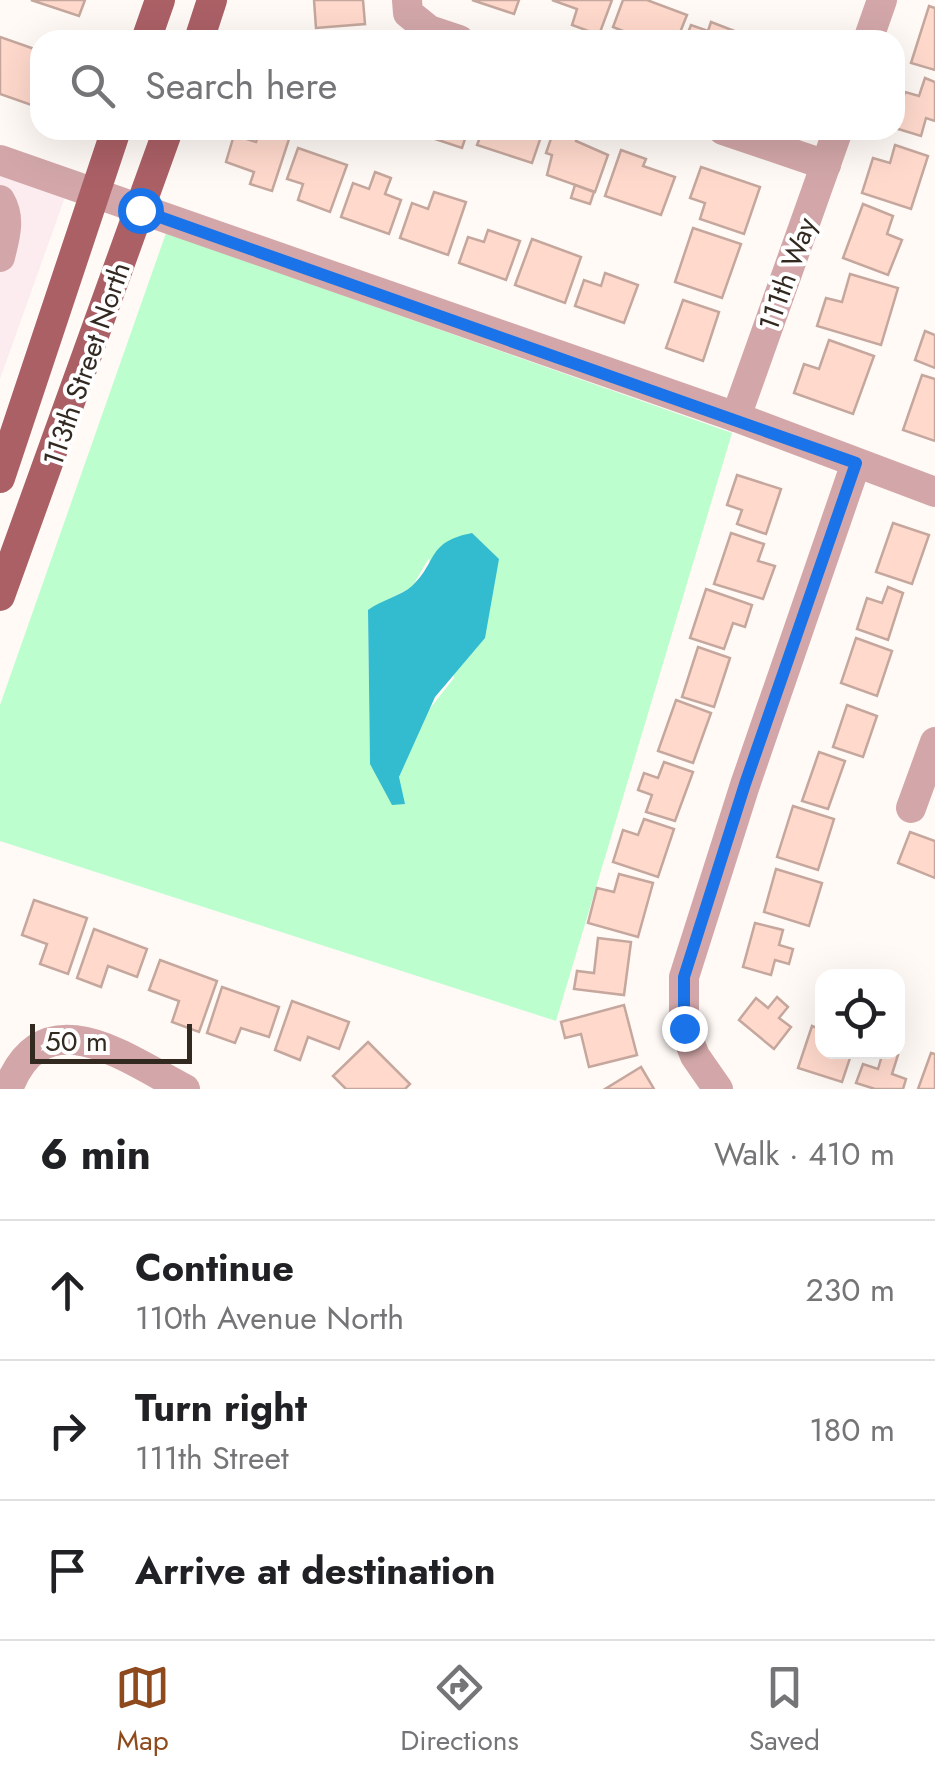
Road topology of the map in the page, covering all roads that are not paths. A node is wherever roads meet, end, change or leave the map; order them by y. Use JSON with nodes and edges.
{"nodes":[{"id":1,"x":160,"y":0,"type":"edge"},
{"id":2,"x":212,"y":0,"type":"edge"},
{"id":3,"x":882,"y":0,"type":"edge"},
{"id":4,"x":408,"y":6,"type":"edge"},
{"id":5,"x":150,"y":30,"type":"edge"},
{"id":6,"x":202,"y":30,"type":"edge"},
{"id":7,"x":429,"y":30,"type":"edge"},
{"id":8,"x":872,"y":30,"type":"edge"},
{"id":9,"x":113,"y":140,"type":"edge"},
{"id":10,"x":164,"y":140,"type":"edge"},
{"id":11,"x":752,"y":140,"type":"edge"},
{"id":12,"x":835,"y":140,"type":"edge"},
{"id":13,"x":0,"y":160,"type":"edge"},
{"id":14,"x":826,"y":165,"type":"junction"},
{"id":15,"x":94,"y":194,"type":"junction"},
{"id":16,"x":0,"y":200,"type":"edge"},
{"id":17,"x":140,"y":210,"type":"junction"},
{"id":18,"x":0,"y":256,"type":"edge"},
{"id":19,"x":736,"y":418,"type":"junction"},
{"id":20,"x":856,"y":463,"type":"junction"},
{"id":21,"x":0,"y":478,"type":"edge"},
{"id":22,"x":935,"y":492,"type":"edge"},
{"id":23,"x":0,"y":596,"type":"edge"},
{"id":24,"x":935,"y":742,"type":"edge"},
{"id":25,"x":912,"y":808,"type":"dead end"},
{"id":26,"x":10,"y":1085,"type":"edge"},
{"id":27,"x":185,"y":1089,"type":"edge"},
{"id":28,"x":718,"y":1089,"type":"edge"}],
"edges":[{"from":1,"to":5,"type":"main road"},
{"from":2,"to":6,"type":"main road"},
{"from":3,"to":8,"type":"street"},
{"from":4,"to":7,"type":"street"},
{"from":9,"to":15,"type":"main road","name":"113th Street North"},
{"from":10,"to":17,"type":"main road","name":"113th Street North"},
{"from":11,"to":14,"type":"street"},
{"from":12,"to":14,"type":"street","name":"111th Way"},
{"from":13,"to":15,"type":"street"},
{"from":14,"to":19,"type":"street","name":"111th Way"},
{"from":15,"to":17,"type":"street"},
{"from":15,"to":21,"type":"main road","name":"113th Street North"},
{"from":16,"to":18,"type":"street"},
{"from":17,"to":19,"type":"street"},
{"from":17,"to":23,"type":"main road","name":"113th Street North"},
{"from":19,"to":20,"type":"street"},
{"from":20,"to":22,"type":"street"},
{"from":20,"to":28,"type":"street"},
{"from":24,"to":25,"type":"street"},
{"from":26,"to":27,"type":"street"}]}
